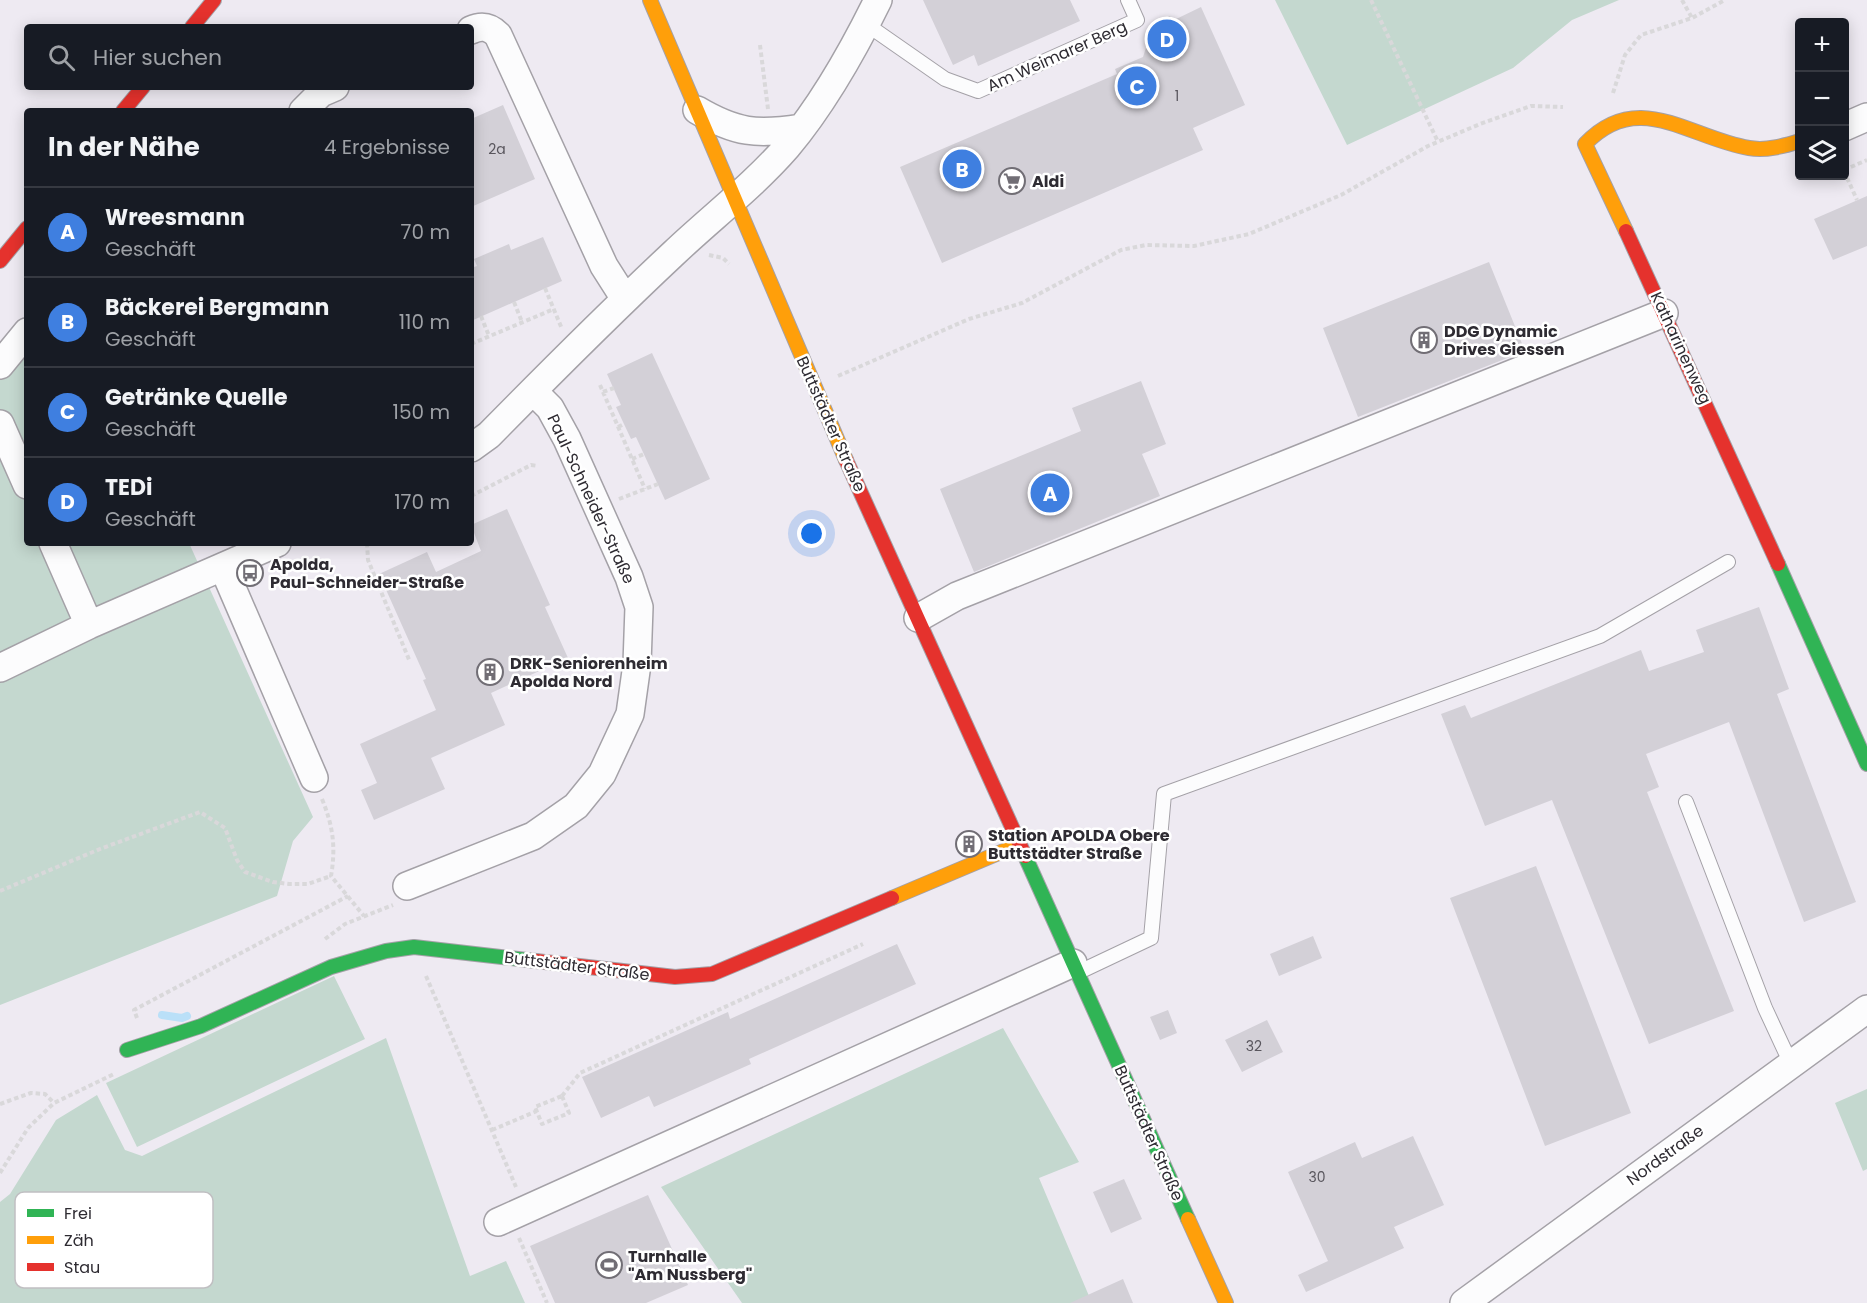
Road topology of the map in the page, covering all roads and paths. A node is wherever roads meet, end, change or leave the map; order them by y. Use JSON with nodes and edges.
{"nodes":[{"id":1,"x":214,"y":0,"type":"edge"},
{"id":2,"x":650,"y":0,"type":"edge"},
{"id":3,"x":878,"y":0,"type":"edge"},
{"id":4,"x":1128,"y":0,"type":"edge"},
{"id":5,"x":1371,"y":0,"type":"edge"},
{"id":6,"x":1683,"y":0,"type":"edge"},
{"id":7,"x":1725,"y":0,"type":"edge"},
{"id":8,"x":1692,"y":18,"type":"junction"},
{"id":9,"x":194,"y":24,"type":"edge"},
{"id":10,"x":866,"y":24,"type":"junction"},
{"id":11,"x":474,"y":28,"type":"edge"},
{"id":12,"x":760,"y":45,"type":"dead end"},
{"id":13,"x":140,"y":90,"type":"edge"},
{"id":14,"x":328,"y":90,"type":"edge"},
{"id":15,"x":1563,"y":107,"type":"dead end"},
{"id":16,"x":126,"y":108,"type":"edge"},
{"id":17,"x":306,"y":108,"type":"edge"},
{"id":18,"x":697,"y":110,"type":"junction"},
{"id":19,"x":1867,"y":117,"type":"edge"},
{"id":20,"x":1609,"y":123,"type":"junction"},
{"id":21,"x":1847,"y":126,"type":"edge"},
{"id":22,"x":801,"y":129,"type":"junction"},
{"id":23,"x":771,"y":133,"type":"junction"},
{"id":24,"x":1438,"y":142,"type":"junction"},
{"id":25,"x":1795,"y":142,"type":"edge"},
{"id":26,"x":1867,"y":160,"type":"edge"},
{"id":27,"x":1849,"y":168,"type":"edge"},
{"id":28,"x":1849,"y":180,"type":"edge"},
{"id":29,"x":1857,"y":200,"type":"dead end"},
{"id":30,"x":735,"y":201,"type":"junction"},
{"id":31,"x":24,"y":232,"type":"edge"},
{"id":32,"x":701,"y":256,"type":"dead end"},
{"id":33,"x":0,"y":261,"type":"edge"},
{"id":34,"x":738,"y":271,"type":"dead end"},
{"id":35,"x":546,"y":288,"type":"dead end"},
{"id":36,"x":625,"y":298,"type":"junction"},
{"id":37,"x":514,"y":302,"type":"dead end"},
{"id":38,"x":554,"y":309,"type":"junction"},
{"id":39,"x":1665,"y":313,"type":"junction"},
{"id":40,"x":481,"y":316,"type":"dead end"},
{"id":41,"x":522,"y":322,"type":"junction"},
{"id":42,"x":24,"y":336,"type":"edge"},
{"id":43,"x":489,"y":336,"type":"junction"},
{"id":44,"x":474,"y":343,"type":"edge"},
{"id":45,"x":578,"y":345,"type":"junction"},
{"id":46,"x":0,"y":365,"type":"edge"},
{"id":47,"x":600,"y":385,"type":"dead end"},
{"id":48,"x":614,"y":388,"type":"dead end"},
{"id":49,"x":814,"y":388,"type":"junction"},
{"id":50,"x":533,"y":391,"type":"junction"},
{"id":51,"x":603,"y":392,"type":"junction"},
{"id":52,"x":0,"y":424,"type":"edge"},
{"id":53,"x":624,"y":424,"type":"dead end"},
{"id":54,"x":618,"y":427,"type":"junction"},
{"id":55,"x":474,"y":446,"type":"edge"},
{"id":56,"x":644,"y":454,"type":"dead end"},
{"id":57,"x":632,"y":459,"type":"junction"},
{"id":58,"x":538,"y":466,"type":"dead end"},
{"id":59,"x":24,"y":478,"type":"edge"},
{"id":60,"x":658,"y":484,"type":"dead end"},
{"id":61,"x":645,"y":489,"type":"junction"},
{"id":62,"x":474,"y":494,"type":"edge"},
{"id":63,"x":599,"y":507,"type":"junction"},
{"id":64,"x":54,"y":546,"type":"edge"},
{"id":65,"x":270,"y":546,"type":"edge"},
{"id":66,"x":367,"y":546,"type":"edge"},
{"id":67,"x":1728,"y":562,"type":"dead end"},
{"id":68,"x":223,"y":567,"type":"junction"},
{"id":69,"x":918,"y":618,"type":"junction"},
{"id":70,"x":89,"y":625,"type":"junction"},
{"id":71,"x":410,"y":662,"type":"dead end"},
{"id":72,"x":0,"y":668,"type":"edge"},
{"id":73,"x":1867,"y":764,"type":"edge"},
{"id":74,"x":314,"y":778,"type":"joint"},
{"id":75,"x":1686,"y":802,"type":"dead end"},
{"id":76,"x":1020,"y":844,"type":"junction"},
{"id":77,"x":331,"y":876,"type":"junction"},
{"id":78,"x":0,"y":891,"type":"edge"},
{"id":79,"x":401,"y":895,"type":"joint"},
{"id":80,"x":348,"y":896,"type":"junction"},
{"id":81,"x":873,"y":939,"type":"dead end"},
{"id":82,"x":414,"y":947,"type":"junction"},
{"id":83,"x":1075,"y":968,"type":"junction"},
{"id":84,"x":1867,"y":1009,"type":"edge"},
{"id":85,"x":147,"y":1044,"type":"junction"},
{"id":86,"x":127,"y":1050,"type":"joint"},
{"id":87,"x":1791,"y":1064,"type":"junction"},
{"id":88,"x":562,"y":1096,"type":"junction"},
{"id":89,"x":54,"y":1103,"type":"junction"},
{"id":90,"x":0,"y":1104,"type":"edge"},
{"id":91,"x":537,"y":1111,"type":"junction"},
{"id":92,"x":492,"y":1130,"type":"junction"},
{"id":93,"x":0,"y":1173,"type":"edge"},
{"id":94,"x":511,"y":1216,"type":"junction"},
{"id":95,"x":547,"y":1303,"type":"edge"},
{"id":96,"x":1226,"y":1303,"type":"edge"},
{"id":97,"x":1464,"y":1303,"type":"edge"}],
"edges":[{"from":1,"to":9,"type":"street"},
{"from":2,"to":18,"type":"street","name":"Buttstädter Straße"},
{"from":3,"to":10,"type":"street"},
{"from":4,"to":10,"type":"lane","name":"Am Weimarer Berg"},
{"from":5,"to":24,"type":"path"},
{"from":6,"to":8,"type":"path"},
{"from":7,"to":8,"type":"path"},
{"from":8,"to":20,"type":"path"},
{"from":10,"to":22,"type":"street"},
{"from":11,"to":36,"type":"street"},
{"from":12,"to":23,"type":"path"},
{"from":13,"to":16,"type":"street"},
{"from":14,"to":17,"type":"street"},
{"from":15,"to":24,"type":"path"},
{"from":18,"to":23,"type":"street"},
{"from":18,"to":30,"type":"street","name":"Buttstädter Straße"},
{"from":19,"to":21,"type":"street"},
{"from":20,"to":25,"type":"street","name":"Katharinenweg"},
{"from":20,"to":39,"type":"street","name":"Katharinenweg"},
{"from":22,"to":23,"type":"street"},
{"from":22,"to":30,"type":"street"},
{"from":24,"to":49,"type":"path"},
{"from":26,"to":27,"type":"path"},
{"from":28,"to":29,"type":"path"},
{"from":30,"to":36,"type":"street"},
{"from":30,"to":49,"type":"street","name":"Buttstädter Straße"},
{"from":31,"to":33,"type":"street"},
{"from":32,"to":34,"type":"path"},
{"from":35,"to":38,"type":"path"},
{"from":36,"to":45,"type":"street"},
{"from":37,"to":41,"type":"path"},
{"from":38,"to":41,"type":"path"},
{"from":38,"to":45,"type":"path"},
{"from":39,"to":69,"type":"street"},
{"from":39,"to":73,"type":"street","name":"Katharinenweg"},
{"from":40,"to":43,"type":"path"},
{"from":41,"to":43,"type":"path"},
{"from":42,"to":46,"type":"street"},
{"from":43,"to":44,"type":"path"},
{"from":45,"to":50,"type":"street"},
{"from":47,"to":51,"type":"path"},
{"from":48,"to":51,"type":"path"},
{"from":49,"to":69,"type":"street","name":"Buttstädter Straße"},
{"from":50,"to":55,"type":"street"},
{"from":50,"to":63,"type":"street","name":"Paul-Schneider-Straße"},
{"from":51,"to":54,"type":"path"},
{"from":52,"to":59,"type":"street"},
{"from":53,"to":54,"type":"path"},
{"from":54,"to":57,"type":"path"},
{"from":56,"to":57,"type":"path"},
{"from":57,"to":61,"type":"path"},
{"from":58,"to":62,"type":"path"},
{"from":60,"to":61,"type":"path"},
{"from":61,"to":63,"type":"path"},
{"from":63,"to":79,"type":"street","name":"Paul-Schneider-Straße"},
{"from":64,"to":70,"type":"street"},
{"from":65,"to":68,"type":"street"},
{"from":66,"to":71,"type":"path"},
{"from":67,"to":83,"type":"lane"},
{"from":68,"to":70,"type":"street"},
{"from":68,"to":74,"type":"street"},
{"from":69,"to":76,"type":"street","name":"Buttstädter Straße"},
{"from":70,"to":72,"type":"street"},
{"from":74,"to":77,"type":"path"},
{"from":75,"to":87,"type":"lane"},
{"from":76,"to":82,"type":"street","name":"Buttstädter Straße"},
{"from":76,"to":83,"type":"street","name":"Buttstädter Straße"},
{"from":77,"to":78,"type":"path"},
{"from":77,"to":80,"type":"path"},
{"from":79,"to":80,"type":"path"},
{"from":80,"to":85,"type":"path"},
{"from":81,"to":88,"type":"path"},
{"from":82,"to":85,"type":"street","name":"Buttstädter Straße"},
{"from":82,"to":92,"type":"path"},
{"from":83,"to":94,"type":"street"},
{"from":83,"to":96,"type":"street","name":"Buttstädter Straße"},
{"from":84,"to":87,"type":"street","name":"Nordstraße"},
{"from":85,"to":86,"type":"street","name":"Buttstädter Straße"},
{"from":86,"to":89,"type":"path"},
{"from":87,"to":97,"type":"street","name":"Nordstraße"},
{"from":88,"to":91,"type":"path"},
{"from":88,"to":91,"type":"path"},
{"from":89,"to":90,"type":"path"},
{"from":89,"to":93,"type":"path"},
{"from":91,"to":92,"type":"path"},
{"from":92,"to":94,"type":"path"},
{"from":94,"to":95,"type":"path"}]}
